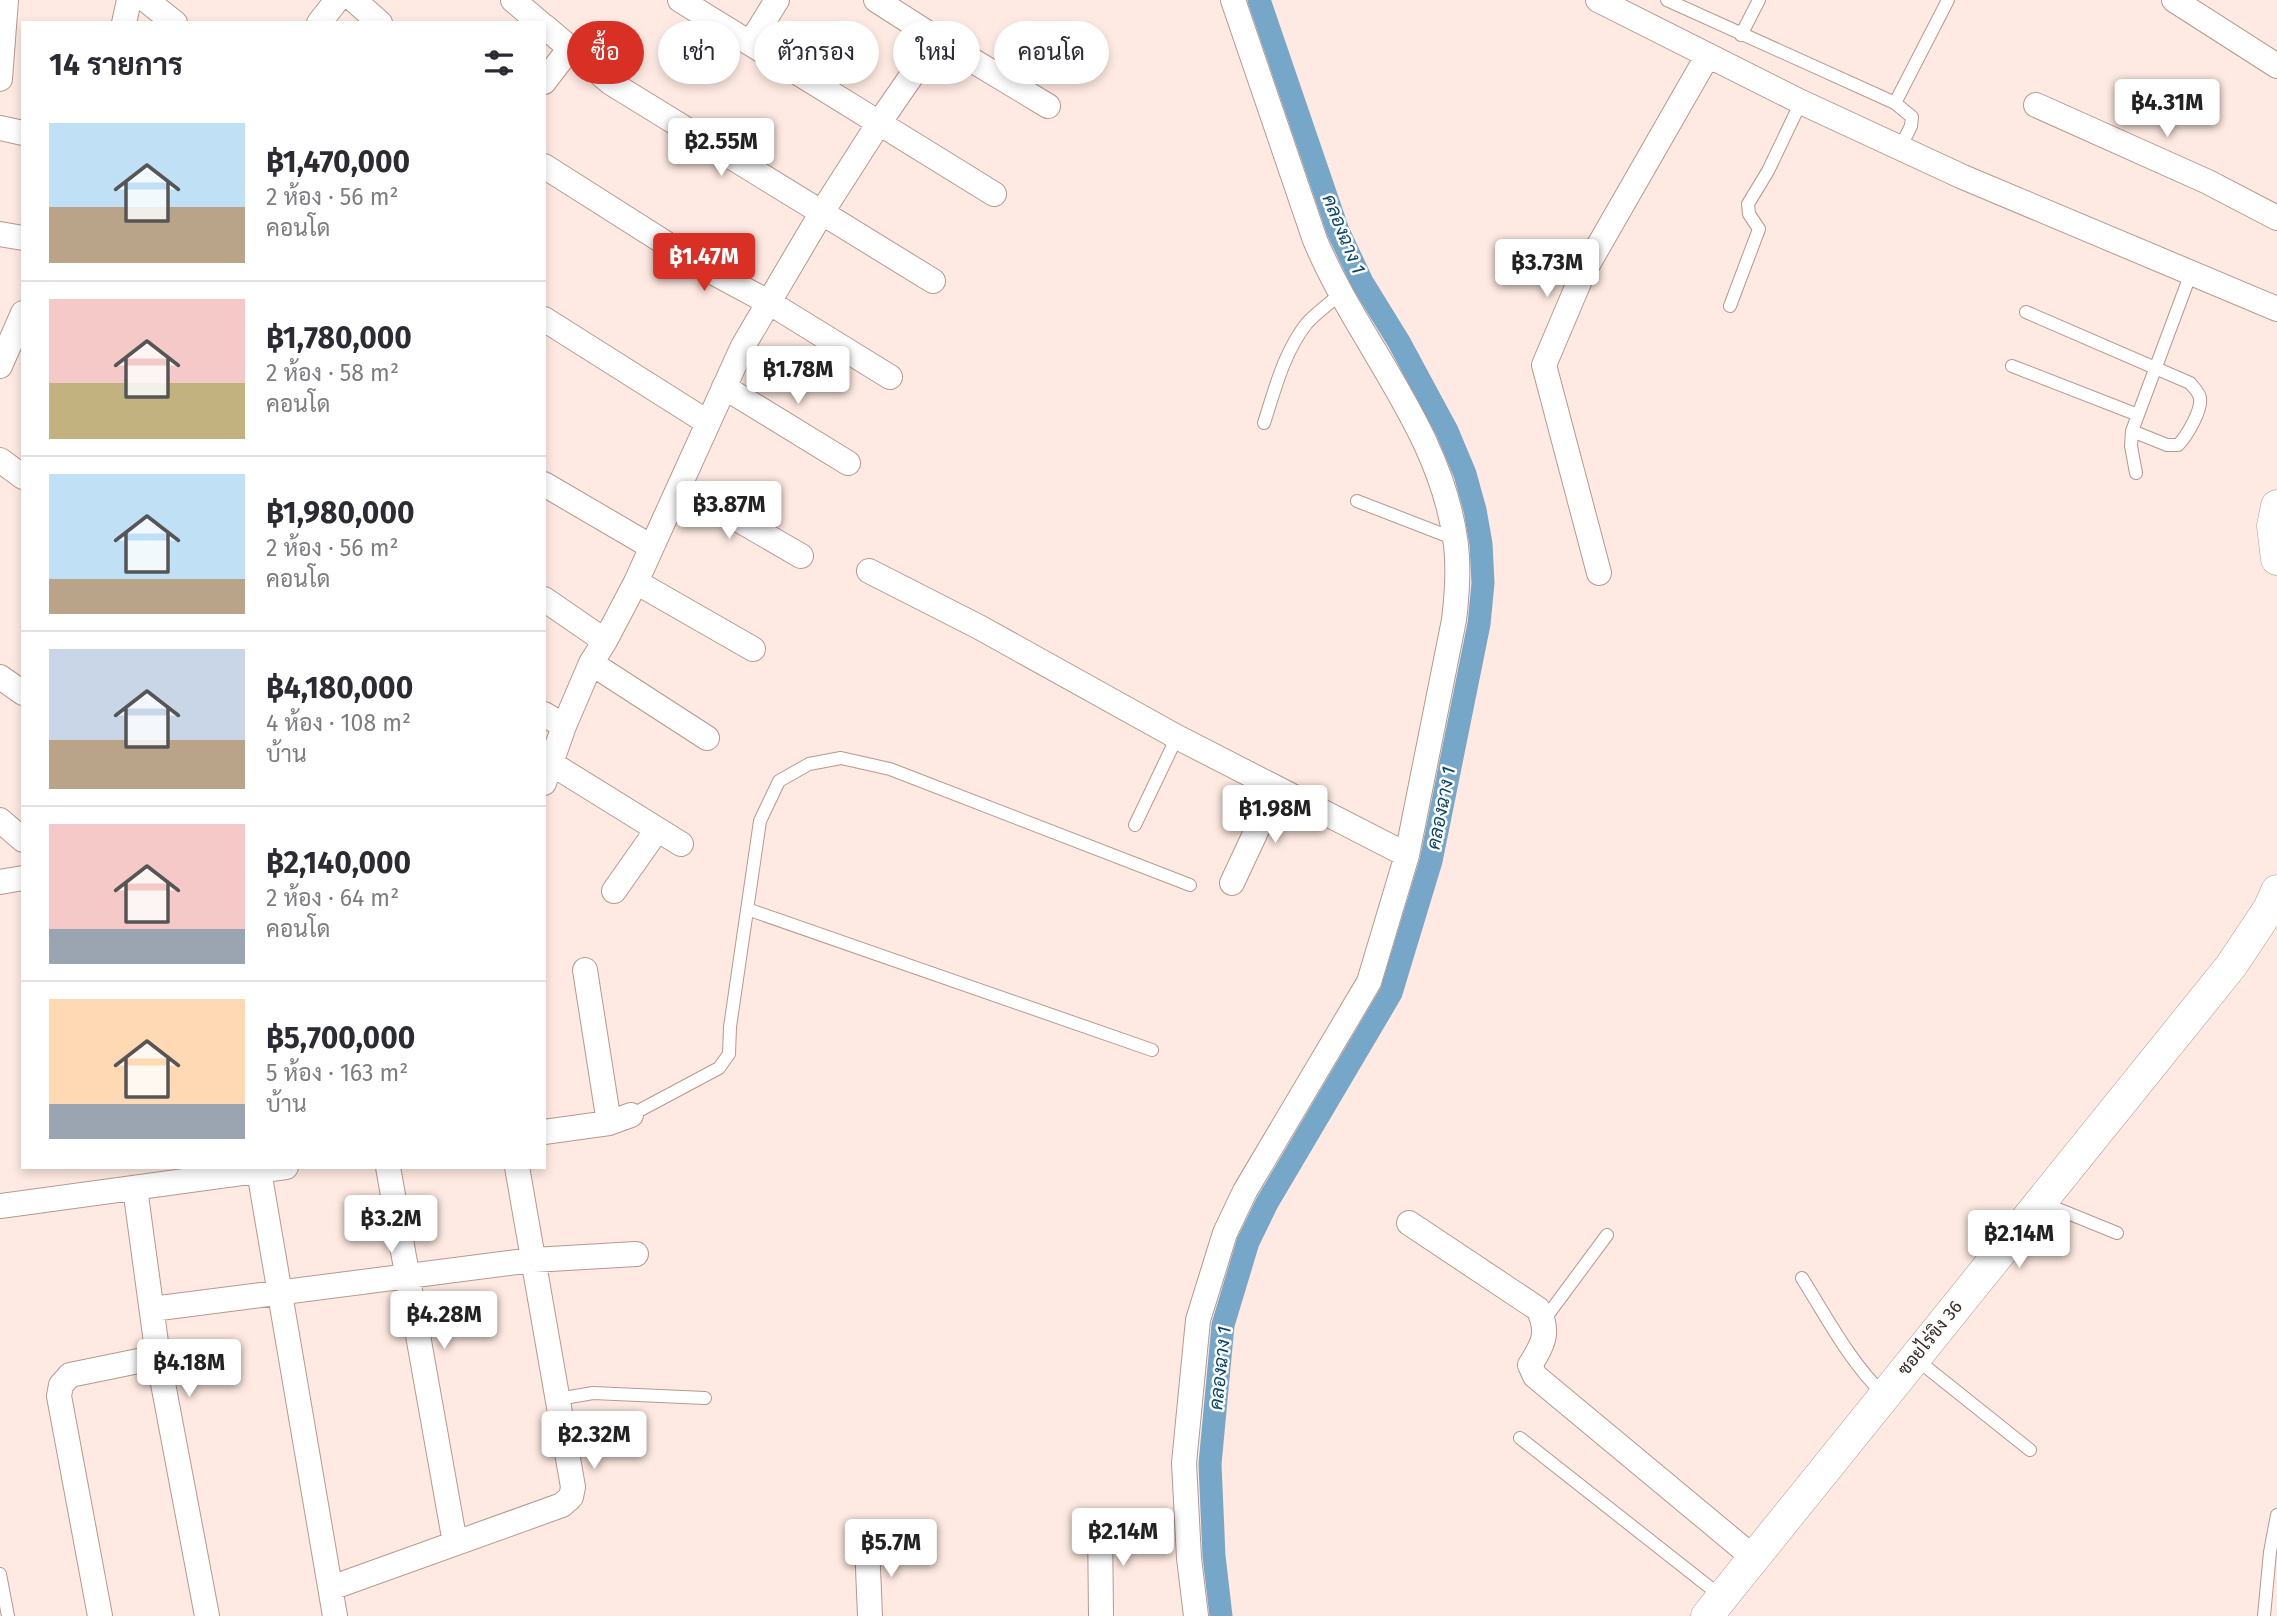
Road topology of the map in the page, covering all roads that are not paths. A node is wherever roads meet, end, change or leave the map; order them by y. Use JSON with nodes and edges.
{"nodes":[{"id":1,"x":6,"y":0,"type":"edge"},
{"id":2,"x":129,"y":0,"type":"edge"},
{"id":3,"x":146,"y":0,"type":"edge"},
{"id":4,"x":337,"y":0,"type":"edge"},
{"id":5,"x":354,"y":0,"type":"edge"},
{"id":6,"x":513,"y":0,"type":"edge"},
{"id":7,"x":680,"y":0,"type":"edge"},
{"id":8,"x":777,"y":0,"type":"edge"},
{"id":9,"x":876,"y":0,"type":"edge"},
{"id":10,"x":1233,"y":0,"type":"edge"},
{"id":11,"x":1598,"y":0,"type":"edge"},
{"id":12,"x":1667,"y":0,"type":"edge"},
{"id":13,"x":1759,"y":0,"type":"edge"},
{"id":14,"x":1948,"y":0,"type":"edge"},
{"id":15,"x":2174,"y":0,"type":"edge"},
{"id":16,"x":124,"y":21,"type":"edge"},
{"id":17,"x":172,"y":21,"type":"edge"},
{"id":18,"x":321,"y":21,"type":"edge"},
{"id":19,"x":378,"y":21,"type":"edge"},
{"id":20,"x":538,"y":21,"type":"edge"},
{"id":21,"x":909,"y":21,"type":"edge"},
{"id":22,"x":546,"y":28,"type":"edge"},
{"id":23,"x":1741,"y":35,"type":"junction"},
{"id":24,"x":751,"y":42,"type":"junction"},
{"id":25,"x":567,"y":45,"type":"edge"},
{"id":26,"x":567,"y":52,"type":"edge"},
{"id":27,"x":1709,"y":54,"type":"junction"},
{"id":28,"x":980,"y":65,"type":"edge"},
{"id":29,"x":2277,"y":66,"type":"edge"},
{"id":30,"x":0,"y":79,"type":"edge"},
{"id":31,"x":546,"y":79,"type":"edge"},
{"id":32,"x":613,"y":84,"type":"edge"},
{"id":33,"x":906,"y":84,"type":"edge"},
{"id":34,"x":1801,"y":102,"type":"junction"},
{"id":35,"x":1895,"y":103,"type":"junction"},
{"id":36,"x":2036,"y":105,"type":"dead end"},
{"id":37,"x":1048,"y":106,"type":"dead end"},
{"id":38,"x":879,"y":123,"type":"junction"},
{"id":39,"x":0,"y":128,"type":"edge"},
{"id":40,"x":21,"y":133,"type":"edge"},
{"id":41,"x":1900,"y":148,"type":"junction"},
{"id":42,"x":546,"y":167,"type":"edge"},
{"id":43,"x":994,"y":194,"type":"dead end"},
{"id":44,"x":822,"y":212,"type":"junction"},
{"id":45,"x":2277,"y":218,"type":"edge"},
{"id":46,"x":0,"y":234,"type":"edge"},
{"id":47,"x":21,"y":238,"type":"edge"},
{"id":48,"x":2191,"y":273,"type":"junction"},
{"id":49,"x":933,"y":281,"type":"dead end"},
{"id":50,"x":1340,"y":294,"type":"junction"},
{"id":51,"x":770,"y":303,"type":"junction"},
{"id":52,"x":1730,"y":306,"type":"dead end"},
{"id":53,"x":2277,"y":309,"type":"edge"},
{"id":54,"x":2026,"y":312,"type":"dead end"},
{"id":55,"x":546,"y":320,"type":"edge"},
{"id":56,"x":21,"y":323,"type":"edge"},
{"id":57,"x":17,"y":344,"type":"edge"},
{"id":58,"x":0,"y":366,"type":"edge"},
{"id":59,"x":2012,"y":366,"type":"dead end"},
{"id":60,"x":2154,"y":368,"type":"junction"},
{"id":61,"x":890,"y":377,"type":"dead end"},
{"id":62,"x":724,"y":387,"type":"junction"},
{"id":63,"x":2138,"y":415,"type":"junction"},
{"id":64,"x":707,"y":422,"type":"junction"},
{"id":65,"x":1265,"y":424,"type":"dead end"},
{"id":66,"x":2132,"y":431,"type":"junction"},
{"id":67,"x":0,"y":460,"type":"edge"},
{"id":68,"x":848,"y":463,"type":"dead end"},
{"id":69,"x":2136,"y":473,"type":"dead end"},
{"id":70,"x":21,"y":476,"type":"edge"},
{"id":71,"x":546,"y":485,"type":"edge"},
{"id":72,"x":680,"y":486,"type":"junction"},
{"id":73,"x":1357,"y":501,"type":"dead end"},
{"id":74,"x":2277,"y":506,"type":"edge"},
{"id":75,"x":1455,"y":539,"type":"junction"},
{"id":76,"x":650,"y":547,"type":"junction"},
{"id":77,"x":801,"y":556,"type":"dead end"},
{"id":78,"x":2277,"y":559,"type":"edge"},
{"id":79,"x":869,"y":571,"type":"dead end"},
{"id":80,"x":1599,"y":573,"type":"dead end"},
{"id":81,"x":636,"y":582,"type":"junction"},
{"id":82,"x":546,"y":600,"type":"edge"},
{"id":83,"x":605,"y":641,"type":"junction"},
{"id":84,"x":753,"y":649,"type":"dead end"},
{"id":85,"x":591,"y":663,"type":"junction"},
{"id":86,"x":0,"y":677,"type":"edge"},
{"id":87,"x":21,"y":692,"type":"edge"},
{"id":88,"x":554,"y":720,"type":"edge"},
{"id":89,"x":1177,"y":737,"type":"junction"},
{"id":90,"x":707,"y":738,"type":"dead end"},
{"id":91,"x":548,"y":774,"type":"edge"},
{"id":92,"x":1276,"y":789,"type":"junction"},
{"id":93,"x":0,"y":820,"type":"edge"},
{"id":94,"x":1135,"y":825,"type":"dead end"},
{"id":95,"x":657,"y":830,"type":"junction"},
{"id":96,"x":21,"y":839,"type":"edge"},
{"id":97,"x":681,"y":844,"type":"dead end"},
{"id":98,"x":1407,"y":855,"type":"junction"},
{"id":99,"x":21,"y":878,"type":"edge"},
{"id":100,"x":0,"y":882,"type":"edge"},
{"id":101,"x":1232,"y":883,"type":"dead end"},
{"id":102,"x":1190,"y":885,"type":"dead end"},
{"id":103,"x":614,"y":891,"type":"dead end"},
{"id":104,"x":2274,"y":904,"type":"edge"},
{"id":105,"x":747,"y":909,"type":"junction"},
{"id":106,"x":584,"y":970,"type":"dead end"},
{"id":107,"x":1152,"y":1050,"type":"dead end"},
{"id":108,"x":620,"y":1119,"type":"junction"},
{"id":109,"x":546,"y":1132,"type":"edge"},
{"id":110,"x":272,"y":1169,"type":"edge"},
{"id":111,"x":388,"y":1169,"type":"edge"},
{"id":112,"x":517,"y":1169,"type":"edge"},
{"id":113,"x":259,"y":1171,"type":"junction"},
{"id":114,"x":198,"y":1173,"type":"edge"},
{"id":115,"x":135,"y":1188,"type":"junction"},
{"id":116,"x":2040,"y":1202,"type":"junction"},
{"id":117,"x":0,"y":1206,"type":"edge"},
{"id":118,"x":1409,"y":1223,"type":"dead end"},
{"id":119,"x":2118,"y":1233,"type":"dead end"},
{"id":120,"x":1607,"y":1235,"type":"dead end"},
{"id":121,"x":636,"y":1254,"type":"dead end"},
{"id":122,"x":533,"y":1260,"type":"junction"},
{"id":123,"x":407,"y":1276,"type":"junction"},
{"id":124,"x":1802,"y":1278,"type":"dead end"},
{"id":125,"x":279,"y":1291,"type":"junction"},
{"id":126,"x":152,"y":1309,"type":"junction"},
{"id":127,"x":1544,"y":1320,"type":"junction"},
{"id":128,"x":158,"y":1357,"type":"junction"},
{"id":129,"x":1915,"y":1358,"type":"junction"},
{"id":130,"x":1884,"y":1396,"type":"junction"},
{"id":131,"x":705,"y":1398,"type":"dead end"},
{"id":132,"x":558,"y":1399,"type":"junction"},
{"id":133,"x":1520,"y":1438,"type":"dead end"},
{"id":134,"x":2030,"y":1450,"type":"dead end"},
{"id":135,"x":2277,"y":1515,"type":"edge"},
{"id":136,"x":1100,"y":1521,"type":"dead end"},
{"id":137,"x":455,"y":1544,"type":"junction"},
{"id":138,"x":867,"y":1544,"type":"dead end"},
{"id":139,"x":1754,"y":1558,"type":"junction"},
{"id":140,"x":0,"y":1574,"type":"edge"},
{"id":141,"x":331,"y":1588,"type":"junction"},
{"id":142,"x":1714,"y":1606,"type":"edge"},
{"id":143,"x":8,"y":1616,"type":"edge"},
{"id":144,"x":100,"y":1616,"type":"edge"},
{"id":145,"x":207,"y":1616,"type":"edge"},
{"id":146,"x":335,"y":1616,"type":"edge"},
{"id":147,"x":870,"y":1616,"type":"edge"},
{"id":148,"x":1101,"y":1616,"type":"edge"},
{"id":149,"x":1196,"y":1616,"type":"edge"},
{"id":150,"x":2264,"y":1616,"type":"edge"}],
"edges":[{"from":1,"to":30,"type":"street"},
{"from":2,"to":16,"type":"street"},
{"from":3,"to":17,"type":"street"},
{"from":4,"to":18,"type":"street"},
{"from":5,"to":19,"type":"street"},
{"from":6,"to":20,"type":"street"},
{"from":7,"to":24,"type":"street"},
{"from":8,"to":24,"type":"street"},
{"from":9,"to":21,"type":"street"},
{"from":10,"to":50,"type":"street"},
{"from":11,"to":27,"type":"street"},
{"from":12,"to":23,"type":"lane"},
{"from":13,"to":23,"type":"lane"},
{"from":14,"to":35,"type":"lane"},
{"from":15,"to":29,"type":"street"},
{"from":22,"to":25,"type":"street"},
{"from":23,"to":35,"type":"lane"},
{"from":24,"to":38,"type":"street"},
{"from":26,"to":31,"type":"street"},
{"from":27,"to":34,"type":"street"},
{"from":27,"to":80,"type":"street"},
{"from":28,"to":37,"type":"street"},
{"from":32,"to":44,"type":"street"},
{"from":33,"to":38,"type":"street"},
{"from":34,"to":41,"type":"street"},
{"from":34,"to":52,"type":"lane"},
{"from":35,"to":41,"type":"lane"},
{"from":36,"to":45,"type":"street"},
{"from":38,"to":43,"type":"street"},
{"from":38,"to":44,"type":"street"},
{"from":39,"to":40,"type":"street"},
{"from":41,"to":48,"type":"street"},
{"from":42,"to":51,"type":"street"},
{"from":44,"to":49,"type":"street"},
{"from":44,"to":51,"type":"street"},
{"from":46,"to":47,"type":"street"},
{"from":48,"to":53,"type":"street"},
{"from":48,"to":60,"type":"lane"},
{"from":50,"to":65,"type":"lane"},
{"from":50,"to":75,"type":"street"},
{"from":51,"to":61,"type":"street"},
{"from":51,"to":62,"type":"street"},
{"from":54,"to":60,"type":"lane"},
{"from":55,"to":64,"type":"street"},
{"from":56,"to":57,"type":"street"},
{"from":57,"to":58,"type":"street"},
{"from":59,"to":63,"type":"lane"},
{"from":60,"to":63,"type":"lane"},
{"from":60,"to":66,"type":"lane"},
{"from":62,"to":64,"type":"street"},
{"from":62,"to":68,"type":"street"},
{"from":63,"to":66,"type":"lane"},
{"from":64,"to":72,"type":"street"},
{"from":66,"to":69,"type":"lane"},
{"from":67,"to":70,"type":"street"},
{"from":71,"to":76,"type":"street"},
{"from":72,"to":76,"type":"street"},
{"from":72,"to":77,"type":"street"},
{"from":73,"to":75,"type":"lane"},
{"from":74,"to":78,"type":"street"},
{"from":75,"to":98,"type":"street"},
{"from":76,"to":81,"type":"street"},
{"from":79,"to":89,"type":"street"},
{"from":81,"to":83,"type":"street"},
{"from":81,"to":84,"type":"street"},
{"from":82,"to":83,"type":"street"},
{"from":83,"to":85,"type":"street"},
{"from":85,"to":88,"type":"street"},
{"from":85,"to":90,"type":"street"},
{"from":86,"to":87,"type":"street"},
{"from":88,"to":91,"type":"street"},
{"from":89,"to":92,"type":"street"},
{"from":89,"to":94,"type":"lane"},
{"from":91,"to":95,"type":"street"},
{"from":92,"to":98,"type":"street"},
{"from":92,"to":101,"type":"street"},
{"from":93,"to":96,"type":"street"},
{"from":95,"to":97,"type":"street"},
{"from":95,"to":103,"type":"street"},
{"from":98,"to":149,"type":"street"},
{"from":99,"to":100,"type":"street"},
{"from":102,"to":105,"type":"lane"},
{"from":104,"to":116,"type":"street","name":"ซอยไร่ขิง 36"},
{"from":105,"to":107,"type":"lane"},
{"from":105,"to":108,"type":"lane"},
{"from":106,"to":108,"type":"street"},
{"from":108,"to":109,"type":"street"},
{"from":110,"to":113,"type":"street"},
{"from":111,"to":123,"type":"street"},
{"from":112,"to":122,"type":"street"},
{"from":113,"to":114,"type":"street"},
{"from":113,"to":125,"type":"street"},
{"from":114,"to":115,"type":"street"},
{"from":115,"to":117,"type":"street"},
{"from":115,"to":126,"type":"street"},
{"from":116,"to":119,"type":"lane"},
{"from":116,"to":129,"type":"street","name":"ซอยไร่ขิง 36"},
{"from":118,"to":127,"type":"street"},
{"from":120,"to":127,"type":"lane"},
{"from":121,"to":122,"type":"street"},
{"from":122,"to":123,"type":"street"},
{"from":122,"to":132,"type":"street"},
{"from":123,"to":125,"type":"street"},
{"from":123,"to":137,"type":"street"},
{"from":124,"to":130,"type":"lane"},
{"from":125,"to":126,"type":"street"},
{"from":125,"to":141,"type":"street"},
{"from":126,"to":128,"type":"street"},
{"from":127,"to":139,"type":"street"},
{"from":128,"to":144,"type":"street"},
{"from":128,"to":145,"type":"street"},
{"from":129,"to":130,"type":"street","name":"ซอยไร่ขิง 36"},
{"from":129,"to":134,"type":"lane"},
{"from":130,"to":139,"type":"street","name":"ซอยไร่ขิง 36"},
{"from":131,"to":132,"type":"lane"},
{"from":132,"to":137,"type":"street"},
{"from":133,"to":142,"type":"lane"},
{"from":135,"to":150,"type":"lane"},
{"from":136,"to":148,"type":"street"},
{"from":137,"to":141,"type":"street"},
{"from":138,"to":147,"type":"street"},
{"from":139,"to":142,"type":"street","name":"ซอยไร่ขิง 36"},
{"from":140,"to":143,"type":"lane"},
{"from":141,"to":146,"type":"street"}]}
